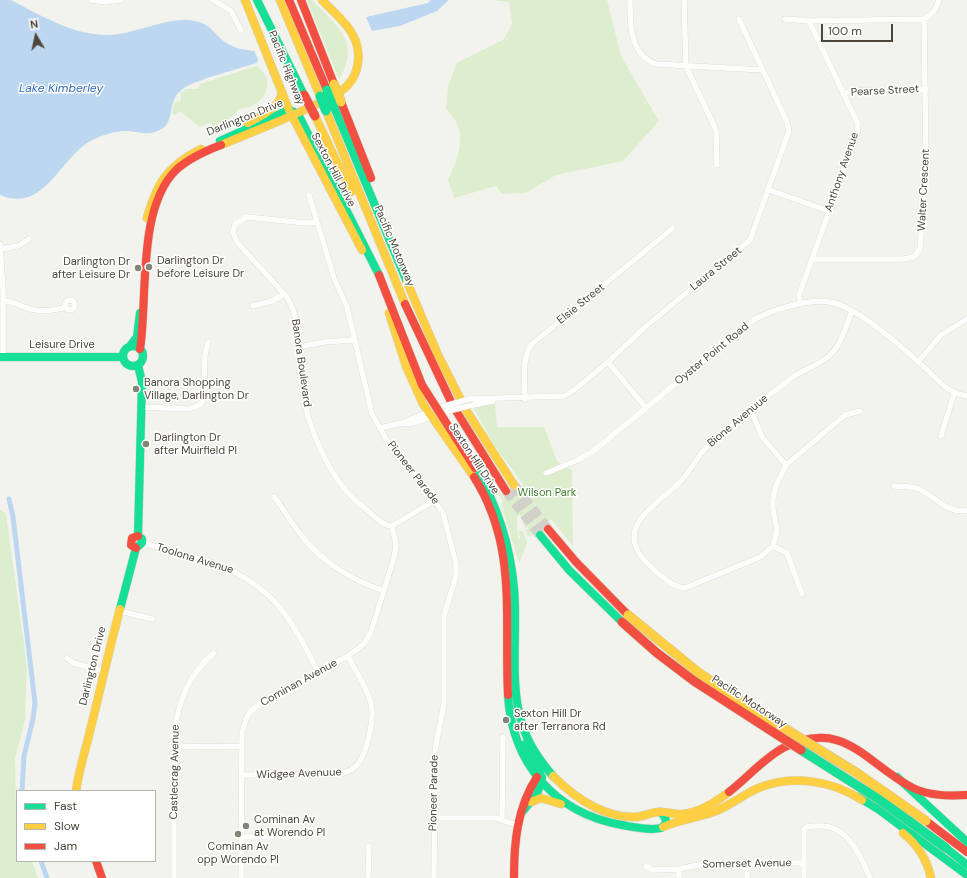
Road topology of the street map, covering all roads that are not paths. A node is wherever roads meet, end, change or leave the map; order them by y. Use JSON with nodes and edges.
{"nodes":[{"id":1,"x":91,"y":0,"type":"edge"},
{"id":2,"x":120,"y":0,"type":"edge"},
{"id":3,"x":213,"y":0,"type":"edge"},
{"id":4,"x":244,"y":0,"type":"edge"},
{"id":5,"x":256,"y":0,"type":"edge"},
{"id":6,"x":280,"y":0,"type":"edge"},
{"id":7,"x":289,"y":0,"type":"edge"},
{"id":8,"x":301,"y":0,"type":"edge"},
{"id":9,"x":322,"y":0,"type":"edge"},
{"id":10,"x":630,"y":0,"type":"edge"},
{"id":11,"x":684,"y":0,"type":"edge"},
{"id":12,"x":939,"y":0,"type":"edge"},
{"id":13,"x":738,"y":19,"type":"dead end"},
{"id":14,"x":785,"y":19,"type":"dead end"},
{"id":15,"x":924,"y":20,"type":"junction"},
{"id":16,"x":809,"y":21,"type":"junction"},
{"id":17,"x":241,"y":30,"type":"dead end"},
{"id":18,"x":686,"y":66,"type":"junction"},
{"id":19,"x":762,"y":70,"type":"junction"},
{"id":20,"x":331,"y":87,"type":"junction"},
{"id":21,"x":281,"y":89,"type":"junction"},
{"id":22,"x":926,"y":89,"type":"junction"},
{"id":23,"x":843,"y":94,"type":"junction"},
{"id":24,"x":334,"y":107,"type":"junction"},
{"id":25,"x":293,"y":113,"type":"junction"},
{"id":26,"x":239,"y":132,"type":"junction"},
{"id":27,"x":717,"y":165,"type":"dead end"},
{"id":28,"x":769,"y":190,"type":"junction"},
{"id":29,"x":309,"y":195,"type":"dead end"},
{"id":30,"x":829,"y":211,"type":"junction"},
{"id":31,"x":317,"y":222,"type":"junction"},
{"id":32,"x":372,"y":226,"type":"junction"},
{"id":33,"x":673,"y":228,"type":"dead end"},
{"id":34,"x":29,"y":239,"type":"dead end"},
{"id":35,"x":1,"y":247,"type":"edge"},
{"id":36,"x":812,"y":259,"type":"junction"},
{"id":37,"x":1,"y":290,"type":"edge"},
{"id":38,"x":284,"y":294,"type":"junction"},
{"id":39,"x":3,"y":302,"type":"junction"},
{"id":40,"x":801,"y":304,"type":"junction"},
{"id":41,"x":253,"y":306,"type":"dead end"},
{"id":42,"x":65,"y":307,"type":"dead end"},
{"id":43,"x":852,"y":311,"type":"junction"},
{"id":44,"x":967,"y":319,"type":"edge"},
{"id":45,"x":355,"y":340,"type":"junction"},
{"id":46,"x":208,"y":342,"type":"dead end"},
{"id":47,"x":130,"y":346,"type":"junction"},
{"id":48,"x":299,"y":347,"type":"junction"},
{"id":49,"x":140,"y":349,"type":"junction"},
{"id":50,"x":124,"y":356,"type":"junction"},
{"id":51,"x":2,"y":357,"type":"edge"},
{"id":52,"x":608,"y":362,"type":"junction"},
{"id":53,"x":918,"y":362,"type":"junction"},
{"id":54,"x":138,"y":365,"type":"junction"},
{"id":55,"x":954,"y":394,"type":"junction"},
{"id":56,"x":967,"y":396,"type":"edge"},
{"id":57,"x":525,"y":399,"type":"junction"},
{"id":58,"x":141,"y":407,"type":"junction"},
{"id":59,"x":646,"y":408,"type":"junction"},
{"id":60,"x":751,"y":410,"type":"junction"},
{"id":61,"x":860,"y":411,"type":"dead end"},
{"id":62,"x":438,"y":412,"type":"junction"},
{"id":63,"x":380,"y":428,"type":"junction"},
{"id":64,"x":941,"y":436,"type":"dead end"},
{"id":65,"x":786,"y":465,"type":"junction"},
{"id":66,"x":546,"y":472,"type":"dead end"},
{"id":67,"x":514,"y":485,"type":"tunnel mouth"},
{"id":68,"x":894,"y":486,"type":"dead end"},
{"id":69,"x":506,"y":491,"type":"tunnel mouth"},
{"id":70,"x":274,"y":497,"type":"dead end"},
{"id":71,"x":436,"y":500,"type":"junction"},
{"id":72,"x":967,"y":510,"type":"edge"},
{"id":73,"x":392,"y":526,"type":"junction"},
{"id":74,"x":544,"y":532,"type":"tunnel mouth"},
{"id":75,"x":138,"y":542,"type":"junction"},
{"id":76,"x":773,"y":546,"type":"junction"},
{"id":77,"x":384,"y":591,"type":"junction"},
{"id":78,"x":802,"y":594,"type":"dead end"},
{"id":79,"x":120,"y":611,"type":"junction"},
{"id":80,"x":152,"y":619,"type":"dead end"},
{"id":81,"x":625,"y":619,"type":"junction"},
{"id":82,"x":214,"y":653,"type":"dead end"},
{"id":83,"x":348,"y":656,"type":"junction"},
{"id":84,"x":67,"y":658,"type":"dead end"},
{"id":85,"x":103,"y":671,"type":"junction"},
{"id":86,"x":318,"y":672,"type":"junction"},
{"id":87,"x":521,"y":724,"type":"junction"},
{"id":88,"x":503,"y":737,"type":"dead end"},
{"id":89,"x":241,"y":746,"type":"junction"},
{"id":90,"x":174,"y":747,"type":"junction"},
{"id":91,"x":242,"y":775,"type":"junction"},
{"id":92,"x":897,"y":777,"type":"junction"},
{"id":93,"x":540,"y":779,"type":"junction"},
{"id":94,"x":557,"y":780,"type":"junction"},
{"id":95,"x":76,"y":790,"type":"edge"},
{"id":96,"x":967,"y":795,"type":"edge"},
{"id":97,"x":858,"y":798,"type":"junction"},
{"id":98,"x":531,"y":802,"type":"junction"},
{"id":99,"x":576,"y":811,"type":"junction"},
{"id":100,"x":521,"y":812,"type":"junction"},
{"id":101,"x":658,"y":812,"type":"junction"},
{"id":102,"x":434,"y":818,"type":"junction"},
{"id":103,"x":502,"y":819,"type":"junction"},
{"id":104,"x":517,"y":825,"type":"junction"},
{"id":105,"x":659,"y":828,"type":"junction"},
{"id":106,"x":242,"y":837,"type":"junction"},
{"id":107,"x":304,"y":837,"type":"dead end"},
{"id":108,"x":967,"y":842,"type":"edge"},
{"id":109,"x":369,"y":846,"type":"dead end"},
{"id":110,"x":967,"y":852,"type":"edge"},
{"id":111,"x":96,"y":862,"type":"edge"},
{"id":112,"x":747,"y":863,"type":"junction"},
{"id":113,"x":803,"y":863,"type":"junction"},
{"id":114,"x":967,"y":865,"type":"edge"},
{"id":115,"x":646,"y":866,"type":"dead end"},
{"id":116,"x":679,"y":869,"type":"junction"},
{"id":117,"x":967,"y":875,"type":"edge"},
{"id":118,"x":102,"y":878,"type":"edge"},
{"id":119,"x":174,"y":878,"type":"edge"},
{"id":120,"x":241,"y":878,"type":"edge"},
{"id":121,"x":368,"y":878,"type":"edge"},
{"id":122,"x":434,"y":878,"type":"edge"},
{"id":123,"x":514,"y":878,"type":"edge"},
{"id":124,"x":679,"y":878,"type":"edge"},
{"id":125,"x":747,"y":878,"type":"edge"},
{"id":126,"x":804,"y":878,"type":"edge"},
{"id":127,"x":870,"y":878,"type":"edge"},
{"id":128,"x":931,"y":878,"type":"edge"}],
"edges":[{"from":1,"to":2,"type":"street"},
{"from":3,"to":17,"type":"street"},
{"from":4,"to":21,"type":"main road","name":"Pacific Highway"},
{"from":5,"to":32,"type":"main road","bridge":true},
{"from":6,"to":24,"type":"main road","name":"Pacific Motorway","bridge":true},
{"from":7,"to":20,"type":"main road","name":"Pacific Motorway"},
{"from":8,"to":20,"type":"main road"},
{"from":9,"to":25,"type":"main road"},
{"from":10,"to":18,"type":"street"},
{"from":11,"to":18,"type":"street"},
{"from":12,"to":15,"type":"street"},
{"from":13,"to":19,"type":"street","name":"Laura Street"},
{"from":14,"to":16,"type":"street"},
{"from":15,"to":16,"type":"street"},
{"from":15,"to":22,"type":"street","name":"Walter Crescent"},
{"from":16,"to":23,"type":"street","name":"Anthony Avenue"},
{"from":18,"to":19,"type":"street"},
{"from":18,"to":27,"type":"street"},
{"from":19,"to":28,"type":"street","name":"Laura Street"},
{"from":20,"to":24,"type":"main road","name":"Pacific Motorway","bridge":true},
{"from":21,"to":25,"type":"main road","name":"Pacific Highway"},
{"from":21,"to":26,"type":"main road"},
{"from":22,"to":23,"type":"street","name":"Pearse Street"},
{"from":22,"to":36,"type":"street","name":"Walter Crescent"},
{"from":23,"to":30,"type":"street","name":"Anthony Avenue"},
{"from":24,"to":32,"type":"main road","name":"Pacific Motorway"},
{"from":24,"to":67,"type":"main road","name":"Pacific Motorway"},
{"from":25,"to":26,"type":"main road","name":"Darlington Drive"},
{"from":25,"to":49,"type":"main road","name":"Darlington Drive"},
{"from":25,"to":62,"type":"main road","name":"Sexton Hill Drive"},
{"from":26,"to":47,"type":"main road","name":"Darlington Drive"},
{"from":28,"to":30,"type":"street"},
{"from":28,"to":52,"type":"street","name":"Laura Street"},
{"from":29,"to":31,"type":"street","name":"Pioneer Parade"},
{"from":30,"to":36,"type":"street","name":"Anthony Avenue"},
{"from":31,"to":38,"type":"street","name":"Banora Boulevard"},
{"from":31,"to":45,"type":"street","name":"Pioneer Parade"},
{"from":32,"to":69,"type":"main road","name":"Pacific Motorway"},
{"from":33,"to":57,"type":"street","name":"Elsie Street"},
{"from":34,"to":35,"type":"street"},
{"from":35,"to":37,"type":"street"},
{"from":36,"to":40,"type":"street","name":"Anthony Avenue"},
{"from":37,"to":39,"type":"street"},
{"from":38,"to":41,"type":"street"},
{"from":38,"to":48,"type":"street","name":"Banora Boulevard"},
{"from":39,"to":42,"type":"street"},
{"from":39,"to":51,"type":"street"},
{"from":40,"to":43,"type":"street","name":"Oyster Point Road"},
{"from":40,"to":59,"type":"street","name":"Oyster Point Road"},
{"from":43,"to":53,"type":"street","name":"Oyster Point Road"},
{"from":43,"to":60,"type":"street","name":"Bione Avenuue"},
{"from":44,"to":53,"type":"street"},
{"from":45,"to":48,"type":"street"},
{"from":45,"to":63,"type":"street","name":"Pioneer Parade"},
{"from":46,"to":58,"type":"street"},
{"from":47,"to":49,"type":"main road"},
{"from":47,"to":50,"type":"main road"},
{"from":48,"to":73,"type":"street","name":"Banora Boulevard"},
{"from":49,"to":54,"type":"main road"},
{"from":50,"to":51,"type":"main road","name":"Leisure Drive"},
{"from":50,"to":54,"type":"main road"},
{"from":52,"to":57,"type":"street","name":"Laura Street"},
{"from":52,"to":59,"type":"street"},
{"from":53,"to":55,"type":"street","name":"Oyster Point Road"},
{"from":54,"to":58,"type":"main road","name":"Darlington Drive"},
{"from":55,"to":56,"type":"street"},
{"from":55,"to":64,"type":"street"},
{"from":57,"to":62,"type":"street","name":"Laura Street","bridge":true},
{"from":58,"to":75,"type":"main road","name":"Darlington Drive"},
{"from":59,"to":66,"type":"street","name":"Oyster Point Road"},
{"from":60,"to":65,"type":"street"},
{"from":60,"to":76,"type":"street","name":"Bione Avenuue"},
{"from":61,"to":65,"type":"street"},
{"from":62,"to":63,"type":"street","name":"Laura Street"},
{"from":62,"to":87,"type":"main road","name":"Sexton Hill Drive"},
{"from":62,"to":93,"type":"main road","name":"Sexton Hill Drive"},
{"from":63,"to":71,"type":"street","name":"Pioneer Parade"},
{"from":65,"to":76,"type":"street"},
{"from":68,"to":72,"type":"street"},
{"from":70,"to":77,"type":"street"},
{"from":71,"to":73,"type":"street"},
{"from":71,"to":102,"type":"street","name":"Pioneer Parade"},
{"from":73,"to":77,"type":"street","name":"Cominan Avenue"},
{"from":74,"to":81,"type":"main road","name":"Pacific Motorway"},
{"from":75,"to":79,"type":"main road","name":"Darlington Drive"},
{"from":75,"to":86,"type":"street","name":"Toolona Avenue"},
{"from":76,"to":78,"type":"street"},
{"from":77,"to":83,"type":"street","name":"Cominan Avenue"},
{"from":79,"to":80,"type":"street"},
{"from":79,"to":85,"type":"main road","name":"Darlington Drive"},
{"from":81,"to":110,"type":"main road","name":"Pacific Motorway","bridge":true},
{"from":81,"to":114,"type":"main road","name":"Pacific Motorway","bridge":true},
{"from":82,"to":90,"type":"street","name":"Castlecrag Avenue"},
{"from":83,"to":86,"type":"street","name":"Cominan Avenue"},
{"from":83,"to":91,"type":"street","name":"Widgee Avenuue"},
{"from":84,"to":85,"type":"street"},
{"from":85,"to":95,"type":"main road","name":"Darlington Drive"},
{"from":86,"to":89,"type":"street","name":"Cominan Avenue"},
{"from":87,"to":93,"type":"main road"},
{"from":87,"to":94,"type":"main road","name":"Sexton Hill Drive"},
{"from":88,"to":103,"type":"street"},
{"from":89,"to":90,"type":"street"},
{"from":89,"to":91,"type":"street","name":"Cominan Avenue"},
{"from":90,"to":119,"type":"street","name":"Castlecrag Avenue"},
{"from":91,"to":106,"type":"street","name":"Cominan Avenue"},
{"from":92,"to":96,"type":"main road"},
{"from":92,"to":101,"type":"main road","name":"Sexton Hill Drive"},
{"from":92,"to":108,"type":"main road"},
{"from":93,"to":94,"type":"main road"},
{"from":93,"to":98,"type":"main road"},
{"from":93,"to":99,"type":"main road","name":"Sexton Hill Drive"},
{"from":93,"to":100,"type":"main road"},
{"from":94,"to":101,"type":"main road","name":"Sexton Hill Drive"},
{"from":97,"to":105,"type":"main road","name":"Sexton Hill Drive"},
{"from":97,"to":117,"type":"main road"},
{"from":97,"to":128,"type":"main road","name":"Sexton Hill Drive"},
{"from":98,"to":99,"type":"main road"},
{"from":98,"to":100,"type":"main road"},
{"from":99,"to":105,"type":"main road","name":"Sexton Hill Drive"},
{"from":100,"to":104,"type":"main road"},
{"from":101,"to":105,"type":"main road"},
{"from":101,"to":105,"type":"main road"},
{"from":102,"to":103,"type":"street"},
{"from":102,"to":122,"type":"street","name":"Pioneer Parade"},
{"from":103,"to":104,"type":"street"},
{"from":104,"to":123,"type":"main road"},
{"from":106,"to":107,"type":"street"},
{"from":106,"to":120,"type":"street","name":"Cominan Avenue"},
{"from":109,"to":121,"type":"street"},
{"from":111,"to":118,"type":"main road"},
{"from":112,"to":113,"type":"street","name":"Somerset Avenue"},
{"from":112,"to":116,"type":"street","name":"Somerset Avenue"},
{"from":112,"to":125,"type":"street"},
{"from":113,"to":126,"type":"street"},
{"from":113,"to":127,"type":"street"},
{"from":115,"to":116,"type":"street","name":"Somerset Avenue"},
{"from":116,"to":124,"type":"street"}]}
